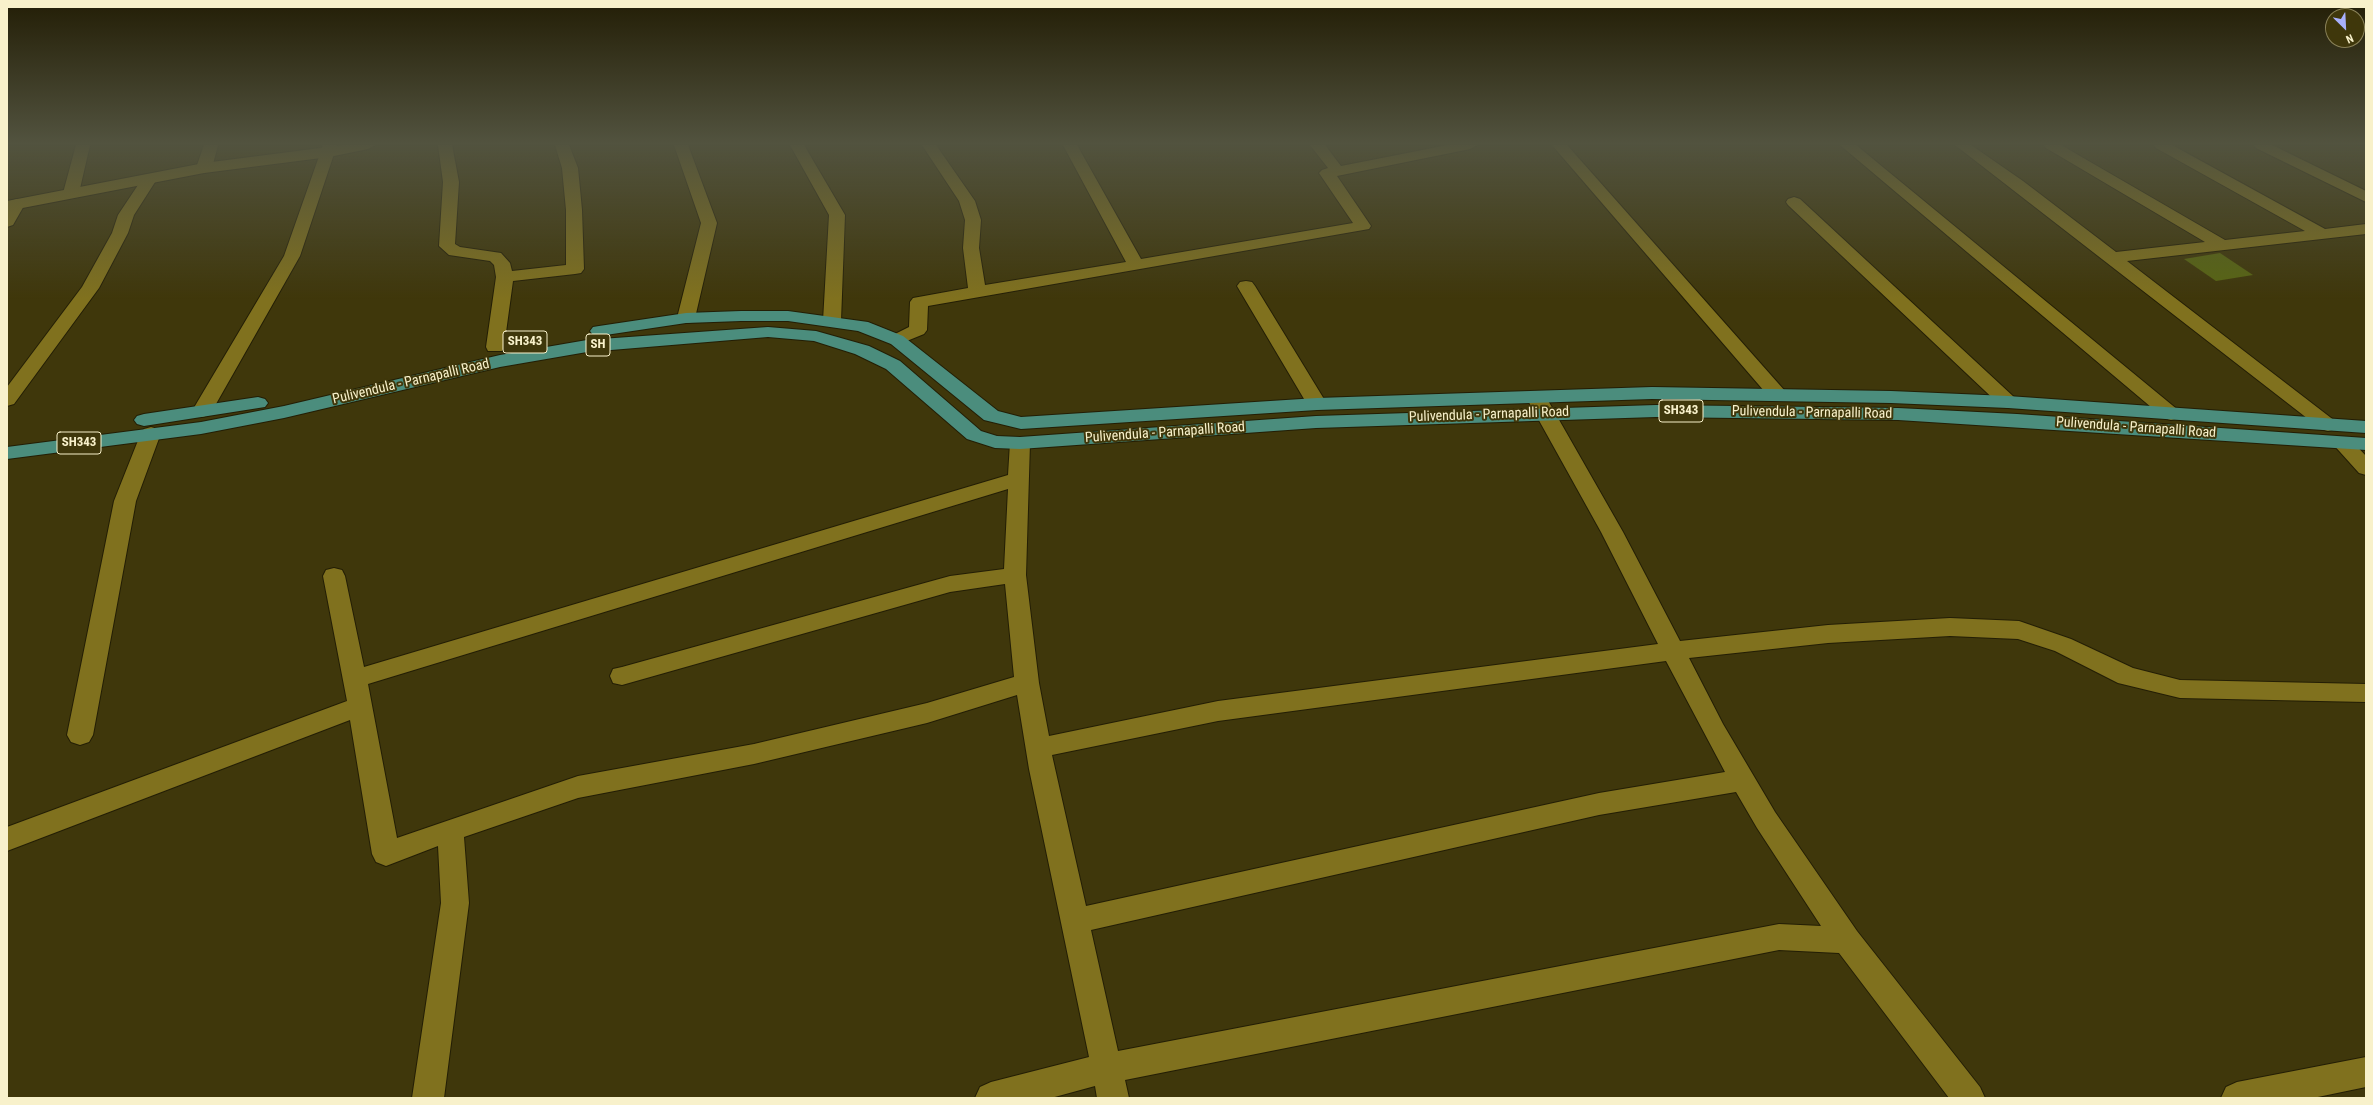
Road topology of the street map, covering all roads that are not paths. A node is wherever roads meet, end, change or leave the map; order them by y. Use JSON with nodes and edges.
{"nodes":[{"id":1,"x":54,"y":197,"type":"edge"},
{"id":2,"x":137,"y":197,"type":"edge"},
{"id":3,"x":313,"y":197,"type":"edge"},
{"id":4,"x":450,"y":197,"type":"edge"},
{"id":5,"x":573,"y":197,"type":"edge"},
{"id":6,"x":700,"y":197,"type":"edge"},
{"id":7,"x":827,"y":197,"type":"edge"},
{"id":8,"x":965,"y":197,"type":"edge"},
{"id":9,"x":1098,"y":197,"type":"edge"},
{"id":10,"x":1343,"y":197,"type":"edge"},
{"id":11,"x":1604,"y":197,"type":"edge"},
{"id":12,"x":1909,"y":197,"type":"edge"},
{"id":13,"x":2030,"y":197,"type":"edge"},
{"id":14,"x":2139,"y":197,"type":"edge"},
{"id":15,"x":2254,"y":197,"type":"edge"},
{"id":16,"x":1794,"y":202,"type":"dead end"},
{"id":17,"x":12,"y":205,"type":"edge"},
{"id":18,"x":7,"y":222,"type":"edge"},
{"id":19,"x":2366,"y":229,"type":"edge"},
{"id":20,"x":2322,"y":234,"type":"junction"},
{"id":21,"x":2223,"y":246,"type":"junction"},
{"id":22,"x":2112,"y":258,"type":"junction"},
{"id":23,"x":1136,"y":265,"type":"junction"},
{"id":24,"x":505,"y":278,"type":"junction"},
{"id":25,"x":1246,"y":286,"type":"dead end"},
{"id":26,"x":978,"y":292,"type":"junction"},
{"id":27,"x":686,"y":318,"type":"junction"},
{"id":28,"x":832,"y":321,"type":"junction"},
{"id":29,"x":898,"y":340,"type":"junction"},
{"id":30,"x":495,"y":347,"type":"junction"},
{"id":31,"x":1778,"y":395,"type":"junction"},
{"id":32,"x":7,"y":400,"type":"edge"},
{"id":33,"x":2008,"y":402,"type":"junction"},
{"id":34,"x":1318,"y":404,"type":"junction"},
{"id":35,"x":1541,"y":405,"type":"junction"},
{"id":36,"x":202,"y":411,"type":"junction"},
{"id":37,"x":2171,"y":414,"type":"junction"},
{"id":38,"x":2328,"y":425,"type":"junction"},
{"id":39,"x":2366,"y":427,"type":"edge"},
{"id":40,"x":151,"y":433,"type":"junction"},
{"id":41,"x":1021,"y":433,"type":"junction"},
{"id":42,"x":7,"y":439,"type":"edge"},
{"id":43,"x":2342,"y":443,"type":"junction"},
{"id":44,"x":2366,"y":444,"type":"edge"},
{"id":45,"x":7,"y":453,"type":"edge"},
{"id":46,"x":2366,"y":468,"type":"edge"},
{"id":47,"x":1019,"y":479,"type":"junction"},
{"id":48,"x":1015,"y":575,"type":"junction"},
{"id":49,"x":334,"y":576,"type":"dead end"},
{"id":50,"x":1672,"y":651,"type":"junction"},
{"id":51,"x":622,"y":676,"type":"dead end"},
{"id":52,"x":355,"y":679,"type":"junction"},
{"id":53,"x":1027,"y":683,"type":"junction"},
{"id":54,"x":2366,"y":693,"type":"edge"},
{"id":55,"x":360,"y":706,"type":"junction"},
{"id":56,"x":80,"y":735,"type":"dead end"},
{"id":57,"x":1038,"y":748,"type":"junction"},
{"id":58,"x":1743,"y":780,"type":"junction"},
{"id":59,"x":450,"y":830,"type":"junction"},
{"id":60,"x":7,"y":839,"type":"edge"},
{"id":61,"x":1075,"y":921,"type":"junction"},
{"id":62,"x":1847,"y":940,"type":"junction"},
{"id":63,"x":1107,"y":1068,"type":"junction"},
{"id":64,"x":2366,"y":1072,"type":"edge"},
{"id":65,"x":428,"y":1098,"type":"edge"},
{"id":66,"x":991,"y":1098,"type":"edge"},
{"id":67,"x":1113,"y":1098,"type":"edge"},
{"id":68,"x":1969,"y":1098,"type":"edge"},
{"id":69,"x":2237,"y":1098,"type":"edge"}],
"edges":[{"from":1,"to":17,"type":"street"},
{"from":2,"to":32,"type":"street"},
{"from":3,"to":36,"type":"street"},
{"from":4,"to":24,"type":"street"},
{"from":5,"to":24,"type":"street"},
{"from":6,"to":27,"type":"street"},
{"from":7,"to":28,"type":"street"},
{"from":8,"to":26,"type":"street"},
{"from":9,"to":23,"type":"street"},
{"from":10,"to":23,"type":"street"},
{"from":11,"to":31,"type":"street"},
{"from":12,"to":37,"type":"street"},
{"from":13,"to":22,"type":"street"},
{"from":14,"to":21,"type":"street"},
{"from":15,"to":20,"type":"street"},
{"from":16,"to":33,"type":"street"},
{"from":17,"to":18,"type":"street"},
{"from":19,"to":20,"type":"street"},
{"from":20,"to":21,"type":"street"},
{"from":21,"to":22,"type":"street"},
{"from":22,"to":38,"type":"street"},
{"from":23,"to":26,"type":"street"},
{"from":24,"to":30,"type":"street"},
{"from":25,"to":34,"type":"street"},
{"from":26,"to":29,"type":"street"},
{"from":27,"to":28,"type":"main road","name":"Pulivendula - Parnapalli Road","number":"SH343"},
{"from":27,"to":30,"type":"main road","name":"Pulivendula - Parnapalli Road","number":"SH343"},
{"from":28,"to":29,"type":"main road","name":"Pulivendula - Parnapalli Road","number":"SH343"},
{"from":29,"to":41,"type":"main road","name":"Pulivendula - Parnapalli Road","number":"SH343"},
{"from":30,"to":36,"type":"main road","name":"Pulivendula - Parnapalli Road","number":"SH343"},
{"from":31,"to":33,"type":"main road","name":"Pulivendula - Parnapalli Road","number":"SH343"},
{"from":31,"to":35,"type":"main road","name":"Pulivendula - Parnapalli Road","number":"SH343"},
{"from":33,"to":37,"type":"main road","name":"Pulivendula - Parnapalli Road","number":"SH343"},
{"from":34,"to":35,"type":"main road","name":"Pulivendula - Parnapalli Road","number":"SH343"},
{"from":34,"to":41,"type":"main road","name":"Pulivendula - Parnapalli Road","number":"SH343"},
{"from":35,"to":41,"type":"main road","name":"Pulivendula - Parnapalli Road","number":"SH343"},
{"from":35,"to":43,"type":"main road","name":"Pulivendula - Parnapalli Road","number":"SH343"},
{"from":35,"to":50,"type":"street"},
{"from":36,"to":42,"type":"main road","name":"Pulivendula - Parnapalli Road","number":"SH343"},
{"from":37,"to":38,"type":"main road","name":"Pulivendula - Parnapalli Road","number":"SH343"},
{"from":38,"to":39,"type":"main road","name":"Pulivendula - Parnapalli Road","number":"SH343"},
{"from":38,"to":43,"type":"main road"},
{"from":40,"to":41,"type":"main road","name":"Pulivendula - Parnapalli Road","number":"SH"},
{"from":40,"to":45,"type":"main road","name":"Pulivendula - Parnapalli Road","number":"SH343"},
{"from":40,"to":56,"type":"street"},
{"from":41,"to":47,"type":"street"},
{"from":43,"to":44,"type":"main road","name":"Pulivendula - Parnapalli Road","number":"SH343"},
{"from":43,"to":46,"type":"street"},
{"from":47,"to":48,"type":"street"},
{"from":47,"to":52,"type":"street"},
{"from":48,"to":51,"type":"street"},
{"from":48,"to":53,"type":"street"},
{"from":49,"to":52,"type":"street"},
{"from":50,"to":54,"type":"street"},
{"from":50,"to":57,"type":"street"},
{"from":50,"to":58,"type":"street"},
{"from":52,"to":55,"type":"street"},
{"from":53,"to":57,"type":"street"},
{"from":53,"to":59,"type":"street"},
{"from":55,"to":59,"type":"street"},
{"from":55,"to":60,"type":"street"},
{"from":57,"to":61,"type":"street"},
{"from":58,"to":61,"type":"street"},
{"from":58,"to":62,"type":"street"},
{"from":59,"to":65,"type":"street"},
{"from":61,"to":63,"type":"street"},
{"from":62,"to":63,"type":"street"},
{"from":62,"to":68,"type":"street"},
{"from":63,"to":66,"type":"street"},
{"from":63,"to":67,"type":"street"},
{"from":64,"to":69,"type":"street"}]}
